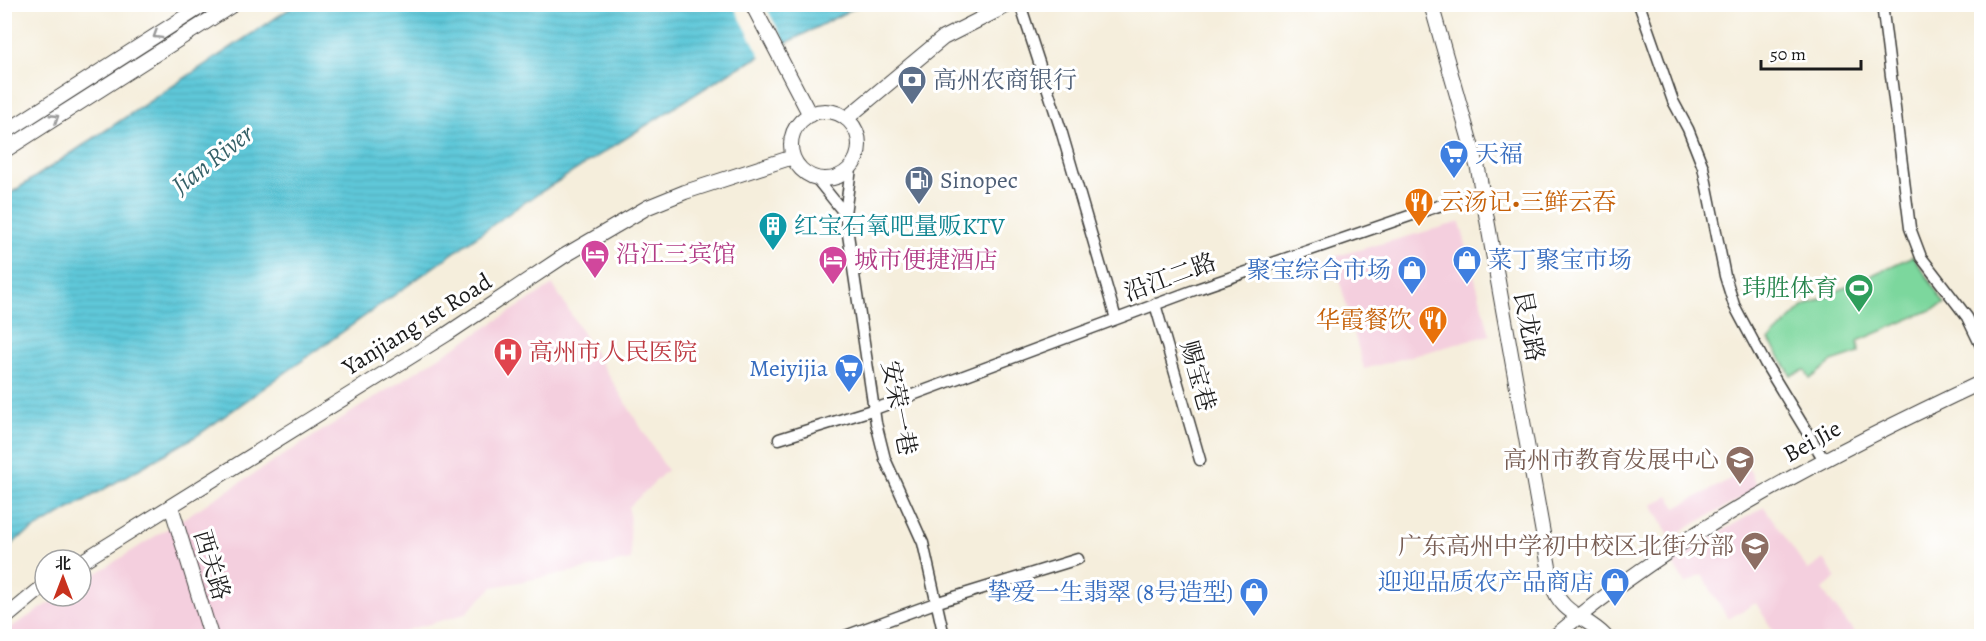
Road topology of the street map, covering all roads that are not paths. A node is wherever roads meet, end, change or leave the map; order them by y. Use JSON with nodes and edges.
{"nodes":[{"id":1,"x":205,"y":4,"type":"edge"},
{"id":2,"x":234,"y":4,"type":"edge"},
{"id":3,"x":752,"y":4,"type":"edge"},
{"id":4,"x":1010,"y":4,"type":"edge"},
{"id":5,"x":1020,"y":4,"type":"edge"},
{"id":6,"x":1431,"y":4,"type":"edge"},
{"id":7,"x":1639,"y":4,"type":"edge"},
{"id":8,"x":1882,"y":4,"type":"edge"},
{"id":9,"x":810,"y":115,"type":"junction"},
{"id":10,"x":847,"y":118,"type":"junction"},
{"id":11,"x":4,"y":133,"type":"edge"},
{"id":12,"x":4,"y":151,"type":"edge"},
{"id":13,"x":793,"y":157,"type":"junction"},
{"id":14,"x":851,"y":168,"type":"junction"},
{"id":15,"x":816,"y":178,"type":"junction"},
{"id":16,"x":1482,"y":191,"type":"junction"},
{"id":17,"x":845,"y":214,"type":"junction"},
{"id":18,"x":1155,"y":304,"type":"junction"},
{"id":19,"x":1116,"y":319,"type":"junction"},
{"id":20,"x":1982,"y":348,"type":"edge"},
{"id":21,"x":1982,"y":382,"type":"edge"},
{"id":22,"x":875,"y":409,"type":"junction"},
{"id":23,"x":779,"y":440,"type":"dead end"},
{"id":24,"x":1200,"y":460,"type":"dead end"},
{"id":25,"x":1824,"y":460,"type":"junction"},
{"id":26,"x":171,"y":506,"type":"junction"},
{"id":27,"x":93,"y":555,"type":"edge"},
{"id":28,"x":1078,"y":559,"type":"dead end"},
{"id":29,"x":33,"y":595,"type":"edge"},
{"id":30,"x":935,"y":603,"type":"junction"},
{"id":31,"x":1578,"y":618,"type":"junction"},
{"id":32,"x":4,"y":619,"type":"edge"},
{"id":33,"x":211,"y":636,"type":"edge"},
{"id":34,"x":844,"y":636,"type":"edge"},
{"id":35,"x":944,"y":636,"type":"edge"},
{"id":36,"x":1555,"y":636,"type":"edge"},
{"id":37,"x":1605,"y":636,"type":"edge"}],
"edges":[{"from":1,"to":11,"type":"street","one_way":true},
{"from":12,"to":2,"type":"street","one_way":true},
{"from":3,"to":9,"type":"street"},
{"from":4,"to":10,"type":"street"},
{"from":5,"to":19,"type":"street"},
{"from":6,"to":16,"type":"street","name":"艮龙路"},
{"from":7,"to":25,"type":"street"},
{"from":8,"to":20,"type":"street"},
{"from":9,"to":10,"type":"street"},
{"from":9,"to":13,"type":"street"},
{"from":10,"to":14,"type":"street"},
{"from":13,"to":15,"type":"street"},
{"from":13,"to":26,"type":"street","name":"Yanjiang 1st Road"},
{"from":14,"to":15,"type":"street"},
{"from":14,"to":17,"type":"street"},
{"from":15,"to":17,"type":"street"},
{"from":16,"to":18,"type":"street","name":"沿江二路"},
{"from":16,"to":31,"type":"street","name":"艮龙路"},
{"from":17,"to":22,"type":"street","name":"安荣一巷"},
{"from":18,"to":19,"type":"street","name":"沿江二路"},
{"from":18,"to":24,"type":"street","name":"赐宝巷"},
{"from":19,"to":22,"type":"street","name":"沿江二路"},
{"from":21,"to":25,"type":"street","name":"Bei Jie"},
{"from":22,"to":23,"type":"street","name":"沿江二路"},
{"from":22,"to":30,"type":"street","name":"安荣一巷"},
{"from":25,"to":31,"type":"street","name":"Bei Jie"},
{"from":26,"to":27,"type":"street","name":"Yanjiang 1st Road"},
{"from":26,"to":33,"type":"street","name":"西关路"},
{"from":28,"to":30,"type":"street"},
{"from":29,"to":32,"type":"street"},
{"from":30,"to":34,"type":"street"},
{"from":30,"to":35,"type":"street","name":"安荣一巷"},
{"from":31,"to":36,"type":"street","name":"Bei Jie"},
{"from":31,"to":37,"type":"street","name":"艮龙路"}]}
